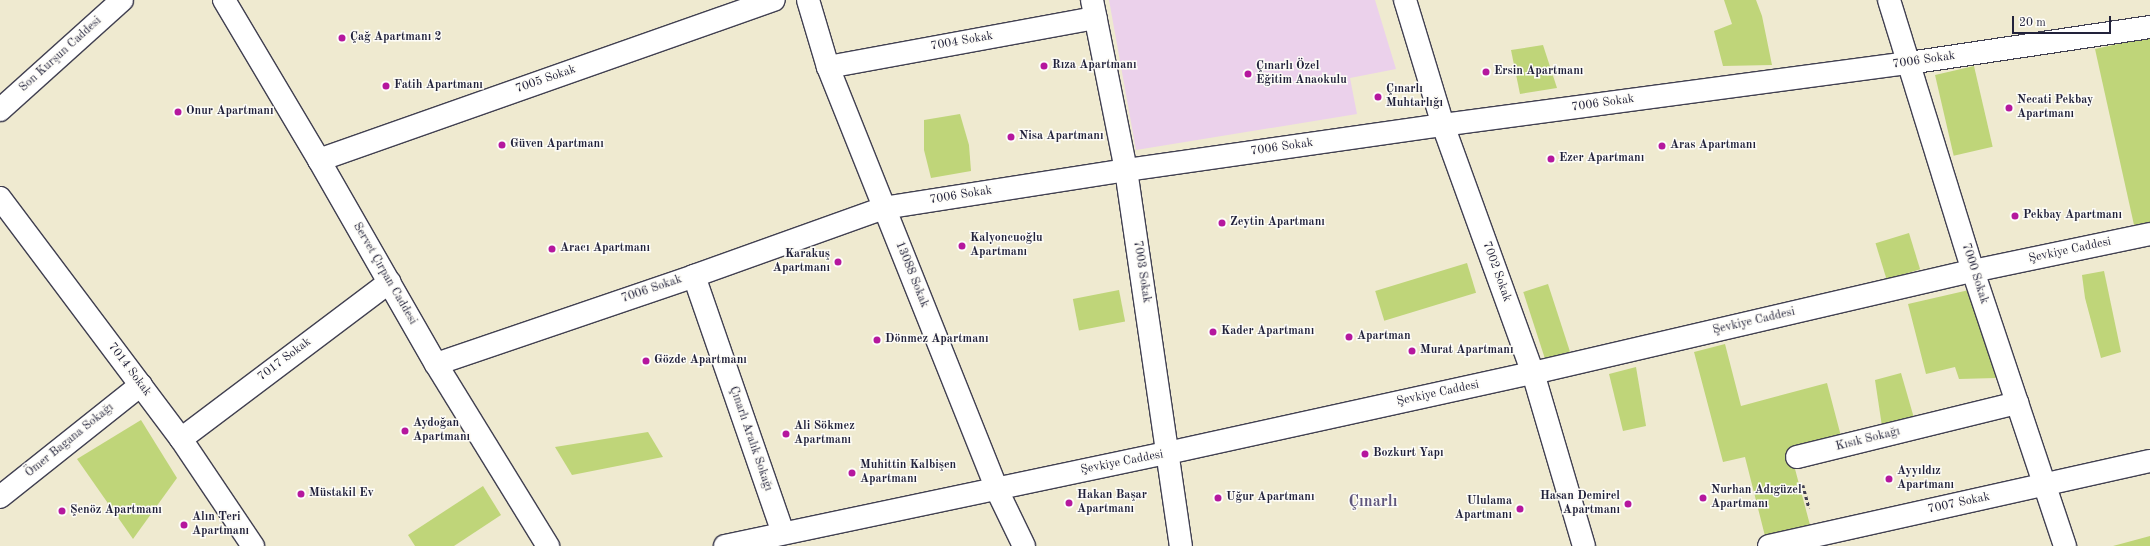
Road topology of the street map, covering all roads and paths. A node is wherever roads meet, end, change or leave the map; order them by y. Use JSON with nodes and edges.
{"nodes":[{"id":1,"x":122,"y":0,"type":"edge"},
{"id":2,"x":224,"y":0,"type":"edge"},
{"id":3,"x":774,"y":0,"type":"edge"},
{"id":4,"x":808,"y":0,"type":"edge"},
{"id":5,"x":1405,"y":0,"type":"edge"},
{"id":6,"x":1889,"y":0,"type":"edge"},
{"id":7,"x":1094,"y":9,"type":"edge"},
{"id":8,"x":2150,"y":27,"type":"edge"},
{"id":9,"x":1909,"y":63,"type":"junction"},
{"id":10,"x":828,"y":67,"type":"junction"},
{"id":11,"x":0,"y":110,"type":"edge"},
{"id":12,"x":1443,"y":125,"type":"junction"},
{"id":13,"x":319,"y":160,"type":"junction"},
{"id":14,"x":1126,"y":170,"type":"junction"},
{"id":15,"x":0,"y":198,"type":"edge"},
{"id":16,"x":884,"y":208,"type":"junction"},
{"id":17,"x":2150,"y":234,"type":"edge"},
{"id":18,"x":1973,"y":271,"type":"junction"},
{"id":19,"x":694,"y":276,"type":"junction"},
{"id":20,"x":389,"y":282,"type":"junction"},
{"id":21,"x":436,"y":364,"type":"junction"},
{"id":22,"x":1533,"y":373,"type":"junction"},
{"id":23,"x":141,"y":385,"type":"junction"},
{"id":24,"x":2017,"y":403,"type":"junction"},
{"id":25,"x":181,"y":439,"type":"junction"},
{"id":26,"x":1168,"y":454,"type":"junction"},
{"id":27,"x":1797,"y":457,"type":"joint"},
{"id":28,"x":2150,"y":461,"type":"edge"},
{"id":29,"x":2045,"y":485,"type":"junction"},
{"id":30,"x":996,"y":488,"type":"junction"},
{"id":31,"x":0,"y":498,"type":"edge"},
{"id":32,"x":783,"y":533,"type":"junction"},
{"id":33,"x":1815,"y":536,"type":"junction"},
{"id":34,"x":253,"y":546,"type":"edge"},
{"id":35,"x":548,"y":546,"type":"edge"},
{"id":36,"x":725,"y":546,"type":"edge"},
{"id":37,"x":1024,"y":546,"type":"edge"},
{"id":38,"x":1181,"y":546,"type":"edge"},
{"id":39,"x":1584,"y":546,"type":"edge"},
{"id":40,"x":1769,"y":546,"type":"edge"},
{"id":41,"x":2065,"y":546,"type":"edge"}],
"edges":[{"from":1,"to":11,"type":"street","name":"Son Kurşun Caddesi"},
{"from":2,"to":13,"type":"street","name":"Servet Çırpan Caddesi"},
{"from":3,"to":13,"type":"street","name":"7005 Sokak"},
{"from":4,"to":10,"type":"street","name":"13088 Sokak"},
{"from":5,"to":12,"type":"street","name":"7002 Sokak"},
{"from":6,"to":9,"type":"street","name":"7000 Sokak"},
{"from":7,"to":10,"type":"street","name":"7004 Sokak"},
{"from":7,"to":14,"type":"street","name":"7003 Sokak"},
{"from":8,"to":9,"type":"street","name":"7006 Sokak"},
{"from":9,"to":12,"type":"street","name":"7006 Sokak"},
{"from":9,"to":18,"type":"street","name":"7000 Sokak"},
{"from":10,"to":16,"type":"street","name":"13088 Sokak"},
{"from":12,"to":14,"type":"street","name":"7006 Sokak"},
{"from":12,"to":22,"type":"street","name":"7002 Sokak"},
{"from":13,"to":20,"type":"street","name":"Servet Çırpan Caddesi"},
{"from":14,"to":16,"type":"street","name":"7006 Sokak"},
{"from":14,"to":26,"type":"street","name":"7003 Sokak"},
{"from":15,"to":23,"type":"street","name":"7014 Sokak"},
{"from":16,"to":19,"type":"street","name":"7006 Sokak"},
{"from":16,"to":30,"type":"street","name":"13088 Sokak"},
{"from":17,"to":18,"type":"street","name":"Şevkiye Caddesi"},
{"from":18,"to":22,"type":"street","name":"Şevkiye Caddesi"},
{"from":18,"to":24,"type":"street","name":"7000 Sokak"},
{"from":19,"to":21,"type":"street","name":"7006 Sokak"},
{"from":19,"to":32,"type":"street","name":"Çınarlı Aralık Sokağı"},
{"from":20,"to":21,"type":"street","name":"Servet Çırpan Caddesi"},
{"from":20,"to":25,"type":"street","name":"7017 Sokak"},
{"from":21,"to":35,"type":"street","name":"Servet Çırpan Caddesi"},
{"from":22,"to":26,"type":"street","name":"Şevkiye Caddesi"},
{"from":22,"to":39,"type":"street","name":"7002 Sokak"},
{"from":23,"to":25,"type":"street","name":"7014 Sokak"},
{"from":23,"to":31,"type":"street","name":"Ömer Bagana Sokağı"},
{"from":24,"to":27,"type":"street","name":"Kısık Sokağı"},
{"from":24,"to":29,"type":"street","name":"7000 Sokak"},
{"from":25,"to":34,"type":"street","name":"7014 Sokak"},
{"from":26,"to":30,"type":"street","name":"Şevkiye Caddesi"},
{"from":26,"to":38,"type":"street","name":"7003 Sokak"},
{"from":27,"to":33,"type":"path"},
{"from":28,"to":29,"type":"street","name":"7007 Sokak"},
{"from":29,"to":33,"type":"street","name":"7007 Sokak"},
{"from":29,"to":41,"type":"street","name":"7000 Sokak"},
{"from":30,"to":32,"type":"street","name":"Şevkiye Caddesi"},
{"from":30,"to":37,"type":"street","name":"13088 Sokak"},
{"from":32,"to":36,"type":"street","name":"Şevkiye Caddesi"},
{"from":33,"to":40,"type":"street","name":"7007 Sokak"}]}
